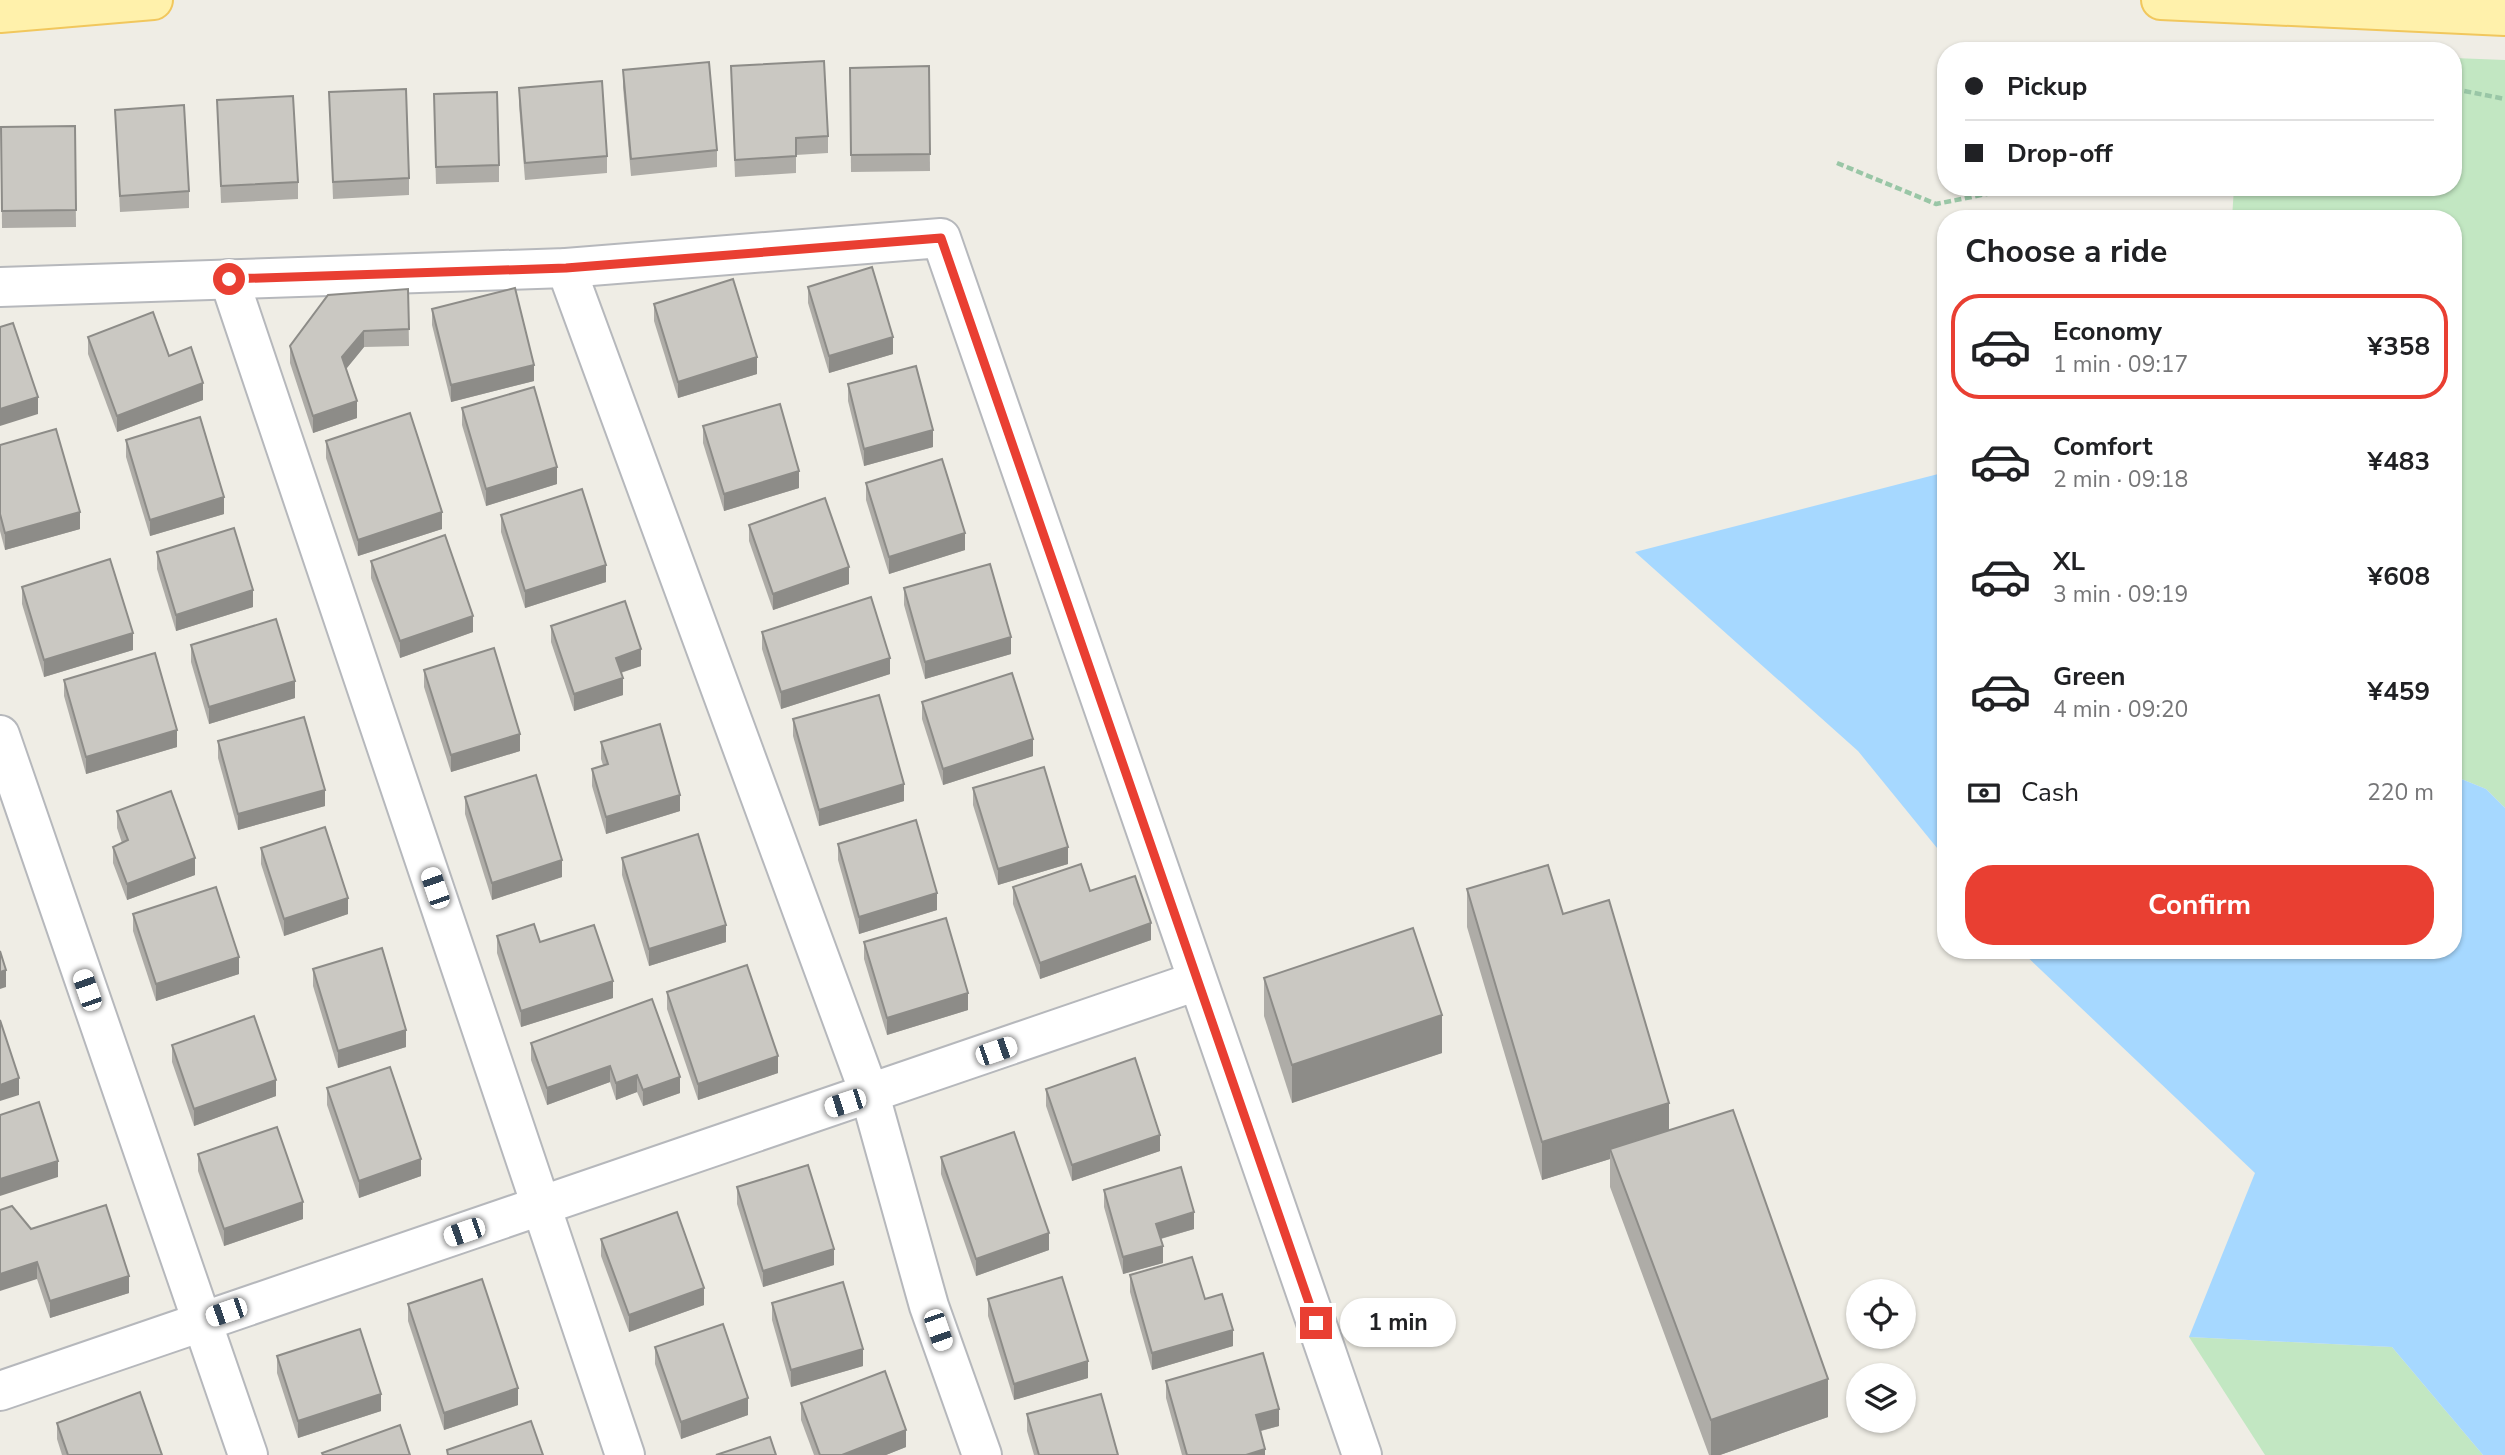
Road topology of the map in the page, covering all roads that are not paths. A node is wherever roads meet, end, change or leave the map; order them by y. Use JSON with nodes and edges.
{"nodes":[{"id":1,"x":153,"y":0,"type":"edge"},
{"id":2,"x":2161,"y":0,"type":"edge"},
{"id":3,"x":0,"y":13,"type":"edge"},
{"id":4,"x":2505,"y":16,"type":"edge"},
{"id":5,"x":566,"y":268,"type":"junction"},
{"id":6,"x":229,"y":279,"type":"junction"},
{"id":7,"x":0,"y":287,"type":"edge"},
{"id":8,"x":0,"y":736,"type":"edge"},
{"id":9,"x":1197,"y":981,"type":"junction"},
{"id":10,"x":870,"y":1095,"type":"junction"},
{"id":11,"x":543,"y":1205,"type":"junction"},
{"id":12,"x":200,"y":1321,"type":"junction"},
{"id":13,"x":0,"y":1391,"type":"edge"},
{"id":14,"x":248,"y":1455,"type":"edge"},
{"id":15,"x":625,"y":1455,"type":"edge"},
{"id":16,"x":982,"y":1455,"type":"edge"},
{"id":17,"x":1362,"y":1455,"type":"edge"}],
"edges":[{"from":1,"to":3,"type":"main road"},
{"from":2,"to":4,"type":"main road"},
{"from":5,"to":6,"type":"street"},
{"from":5,"to":9,"type":"street"},
{"from":5,"to":10,"type":"street"},
{"from":6,"to":7,"type":"street"},
{"from":6,"to":11,"type":"street"},
{"from":8,"to":12,"type":"street"},
{"from":9,"to":10,"type":"street"},
{"from":9,"to":17,"type":"street"},
{"from":10,"to":11,"type":"street"},
{"from":10,"to":16,"type":"street"},
{"from":11,"to":12,"type":"street"},
{"from":11,"to":15,"type":"street"},
{"from":12,"to":13,"type":"street"},
{"from":12,"to":14,"type":"street"}]}
